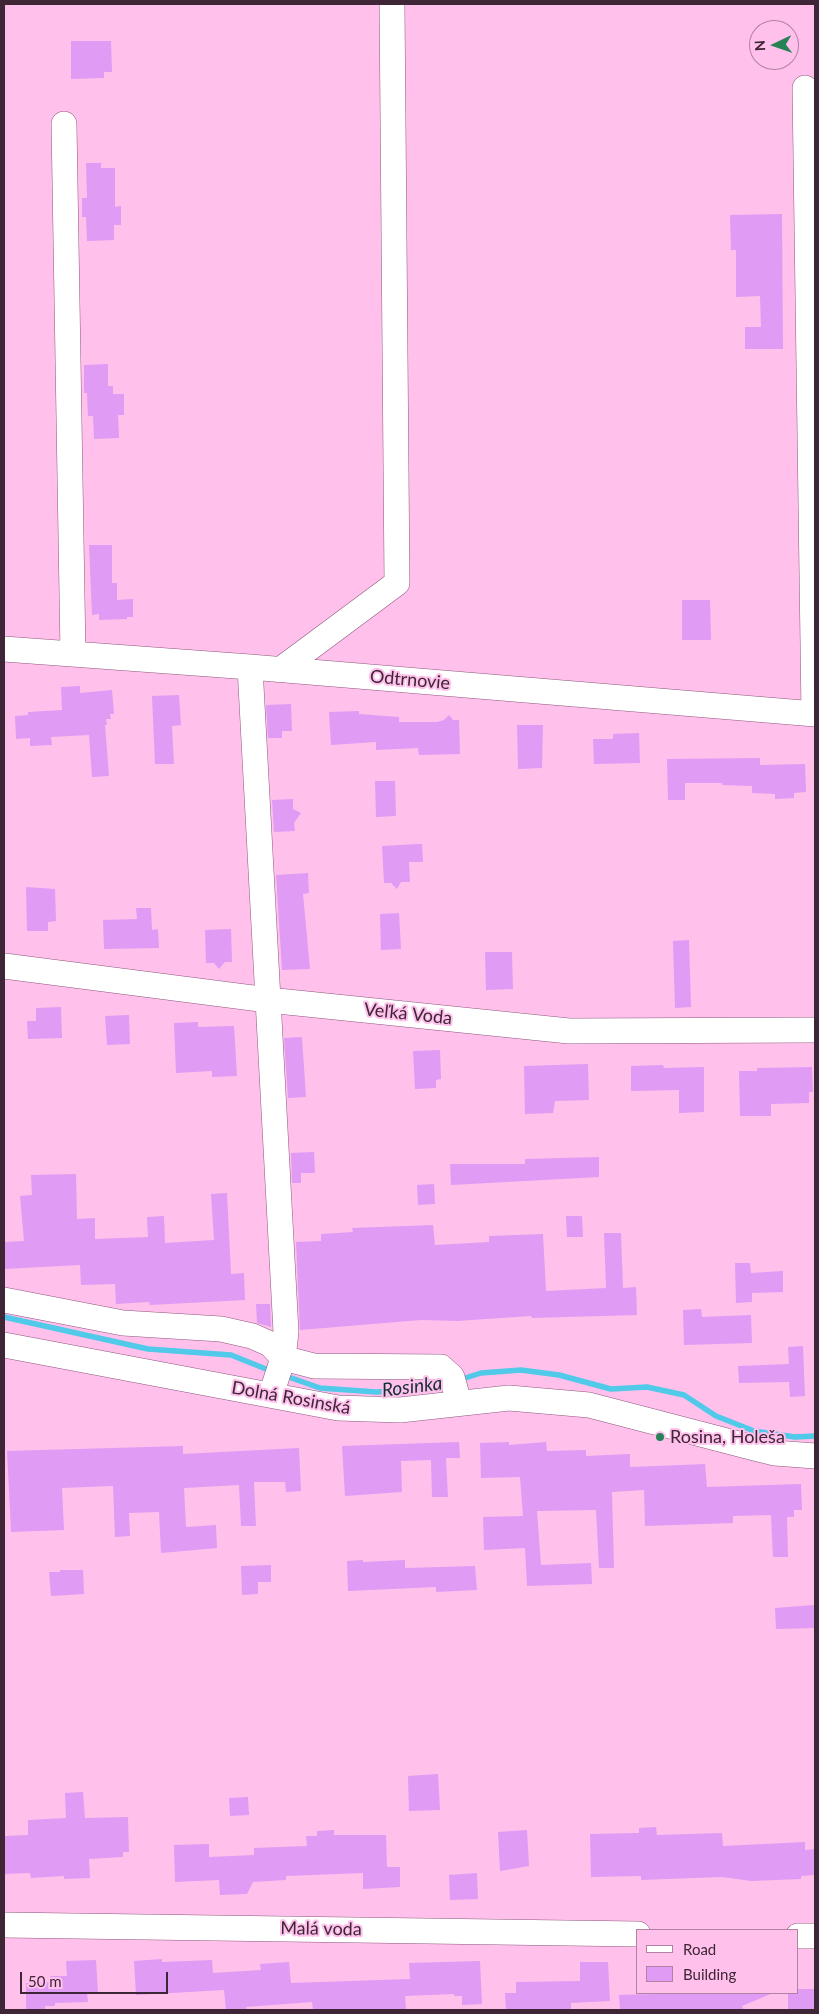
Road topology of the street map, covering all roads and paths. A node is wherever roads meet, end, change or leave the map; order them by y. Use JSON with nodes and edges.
{"nodes":[{"id":1,"x":392,"y":4,"type":"edge"},
{"id":2,"x":805,"y":88,"type":"dead end"},
{"id":3,"x":64,"y":124,"type":"dead end"},
{"id":4,"x":4,"y":649,"type":"edge"},
{"id":5,"x":73,"y":654,"type":"junction"},
{"id":6,"x":250,"y":667,"type":"junction"},
{"id":7,"x":280,"y":670,"type":"junction"},
{"id":8,"x":815,"y":714,"type":"edge"},
{"id":9,"x":4,"y":966,"type":"edge"},
{"id":10,"x":268,"y":1000,"type":"junction"},
{"id":11,"x":815,"y":1030,"type":"edge"},
{"id":12,"x":4,"y":1300,"type":"edge"},
{"id":13,"x":4,"y":1345,"type":"edge"},
{"id":14,"x":278,"y":1375,"type":"junction"},
{"id":15,"x":456,"y":1389,"type":"junction"},
{"id":16,"x":815,"y":1456,"type":"edge"},
{"id":17,"x":4,"y":1924,"type":"edge"},
{"id":18,"x":636,"y":1934,"type":"edge"},
{"id":19,"x":799,"y":1936,"type":"edge"},
{"id":20,"x":815,"y":1936,"type":"edge"}],
"edges":[{"from":1,"to":7,"type":"street"},
{"from":2,"to":8,"type":"street"},
{"from":3,"to":5,"type":"street"},
{"from":4,"to":5,"type":"street","name":"Odtrnovie"},
{"from":5,"to":6,"type":"street","name":"Odtrnovie"},
{"from":6,"to":7,"type":"street","name":"Odtrnovie"},
{"from":6,"to":10,"type":"street"},
{"from":7,"to":8,"type":"street","name":"Odtrnovie"},
{"from":9,"to":10,"type":"street","name":"Veľká Voda"},
{"from":10,"to":11,"type":"street","name":"Veľká Voda"},
{"from":10,"to":14,"type":"street"},
{"from":12,"to":14,"type":"street"},
{"from":13,"to":14,"type":"street","name":"Dolná Rosinská"},
{"from":14,"to":15,"type":"street","name":"Dolná Rosinská"},
{"from":14,"to":15,"type":"street"},
{"from":15,"to":16,"type":"street","name":"Dolná Rosinská"},
{"from":17,"to":18,"type":"street","name":"Malá voda"},
{"from":19,"to":20,"type":"street"}]}
